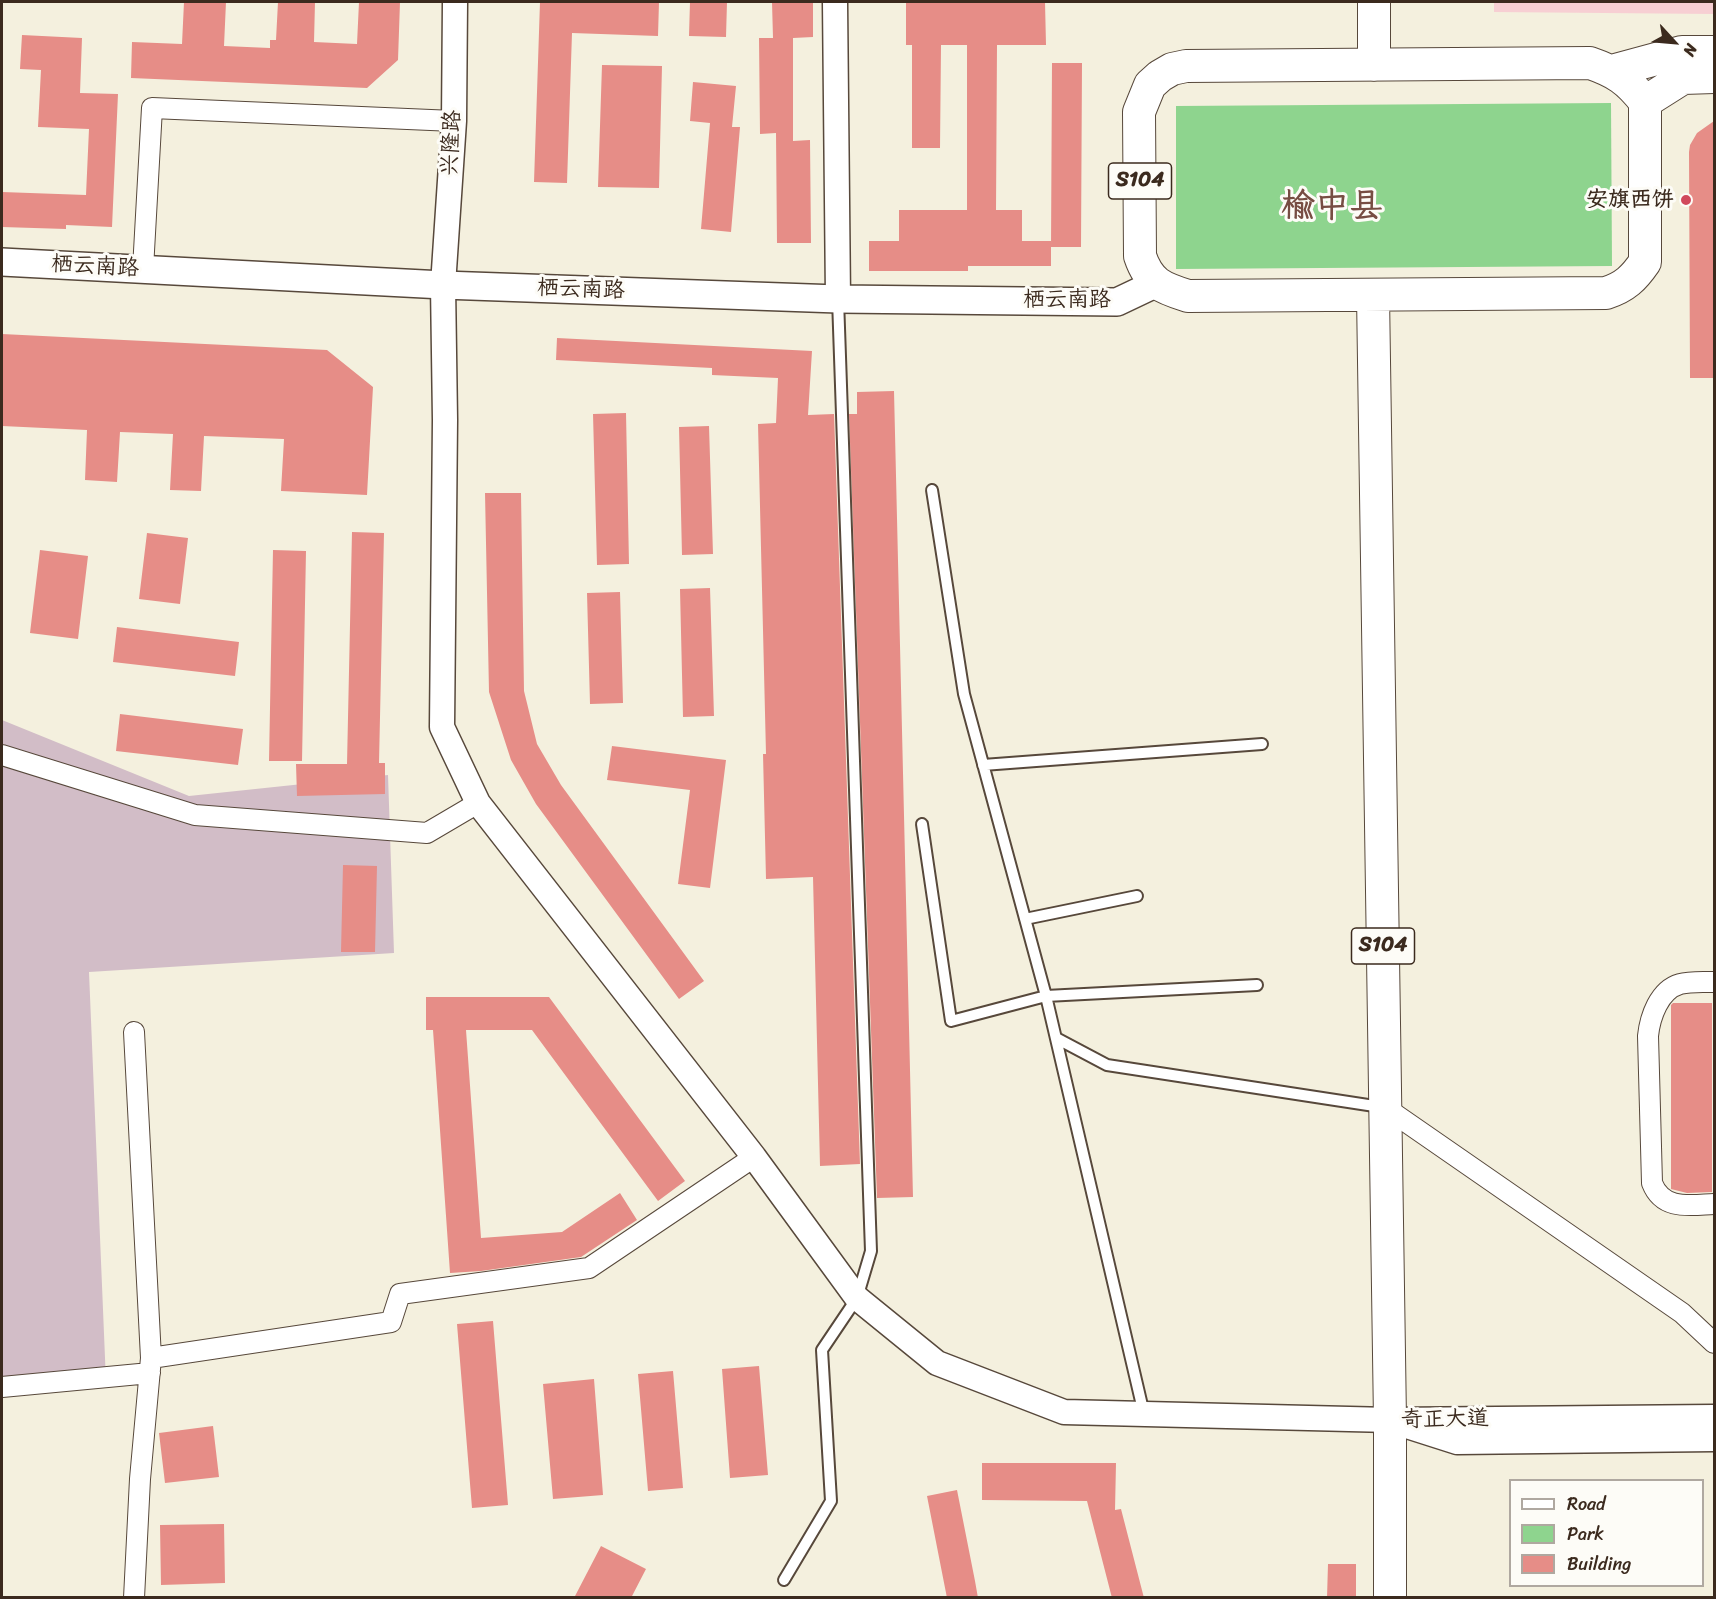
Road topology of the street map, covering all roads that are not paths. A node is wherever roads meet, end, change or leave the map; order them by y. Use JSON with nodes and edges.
{"nodes":[{"id":1,"x":454,"y":2,"type":"edge"},
{"id":2,"x":835,"y":2,"type":"edge"},
{"id":3,"x":1374,"y":2,"type":"edge"},
{"id":4,"x":1714,"y":52,"type":"edge"},
{"id":5,"x":1374,"y":64,"type":"junction"},
{"id":6,"x":1612,"y":71,"type":"junction"},
{"id":7,"x":1714,"y":77,"type":"edge"},
{"id":8,"x":1644,"y":102,"type":"junction"},
{"id":9,"x":454,"y":121,"type":"junction"},
{"id":10,"x":2,"y":262,"type":"edge"},
{"id":11,"x":143,"y":269,"type":"junction"},
{"id":12,"x":1157,"y":283,"type":"junction"},
{"id":13,"x":443,"y":285,"type":"junction"},
{"id":14,"x":1373,"y":295,"type":"junction"},
{"id":15,"x":838,"y":298,"type":"junction"},
{"id":16,"x":933,"y":490,"type":"dead end"},
{"id":17,"x":1262,"y":744,"type":"dead end"},
{"id":18,"x":2,"y":755,"type":"edge"},
{"id":19,"x":983,"y":765,"type":"junction"},
{"id":20,"x":478,"y":803,"type":"junction"},
{"id":21,"x":922,"y":824,"type":"dead end"},
{"id":22,"x":1137,"y":896,"type":"dead end"},
{"id":23,"x":1025,"y":919,"type":"junction"},
{"id":24,"x":1714,"y":982,"type":"edge"},
{"id":25,"x":1257,"y":985,"type":"dead end"},
{"id":26,"x":1046,"y":996,"type":"junction"},
{"id":27,"x":134,"y":1032,"type":"dead end"},
{"id":28,"x":1056,"y":1038,"type":"junction"},
{"id":29,"x":1386,"y":1108,"type":"junction"},
{"id":30,"x":754,"y":1157,"type":"junction"},
{"id":31,"x":1714,"y":1204,"type":"edge"},
{"id":32,"x":857,"y":1298,"type":"junction"},
{"id":33,"x":1714,"y":1343,"type":"edge"},
{"id":34,"x":151,"y":1365,"type":"junction"},
{"id":35,"x":2,"y":1387,"type":"edge"},
{"id":36,"x":1144,"y":1414,"type":"junction"},
{"id":37,"x":1714,"y":1417,"type":"edge"},
{"id":38,"x":1390,"y":1420,"type":"junction"},
{"id":39,"x":1714,"y":1439,"type":"edge"},
{"id":40,"x":784,"y":1580,"type":"dead end"},
{"id":41,"x":134,"y":1598,"type":"edge"},
{"id":42,"x":1390,"y":1598,"type":"edge"}],
"edges":[{"from":1,"to":9,"type":"street","name":"兴隆路"},
{"from":2,"to":15,"type":"street"},
{"from":3,"to":5,"type":"main road"},
{"from":4,"to":6,"type":"main road"},
{"from":5,"to":6,"type":"main road","number":"S104"},
{"from":5,"to":12,"type":"main road","number":"S104"},
{"from":6,"to":8,"type":"main road","number":"S104"},
{"from":7,"to":8,"type":"main road"},
{"from":8,"to":14,"type":"main road"},
{"from":9,"to":11,"type":"street"},
{"from":9,"to":13,"type":"street","name":"兴隆路"},
{"from":10,"to":11,"type":"main road","name":"栖云南路"},
{"from":11,"to":13,"type":"main road","name":"栖云南路"},
{"from":12,"to":14,"type":"main road"},
{"from":12,"to":15,"type":"main road","name":"栖云南路"},
{"from":13,"to":15,"type":"main road","name":"栖云南路"},
{"from":13,"to":20,"type":"street","name":"兴隆路"},
{"from":14,"to":29,"type":"main road","number":"S104"},
{"from":15,"to":32,"type":"lane"},
{"from":16,"to":19,"type":"lane"},
{"from":17,"to":19,"type":"lane"},
{"from":18,"to":20,"type":"street"},
{"from":19,"to":23,"type":"lane"},
{"from":20,"to":30,"type":"street","name":"兴隆路"},
{"from":21,"to":26,"type":"lane"},
{"from":22,"to":23,"type":"lane"},
{"from":23,"to":26,"type":"lane"},
{"from":24,"to":31,"type":"street"},
{"from":25,"to":26,"type":"lane"},
{"from":26,"to":28,"type":"lane"},
{"from":27,"to":34,"type":"street"},
{"from":28,"to":29,"type":"lane"},
{"from":28,"to":36,"type":"lane"},
{"from":29,"to":33,"type":"street"},
{"from":29,"to":38,"type":"main road","number":"S104"},
{"from":30,"to":32,"type":"street","name":"兴隆路"},
{"from":30,"to":34,"type":"street"},
{"from":32,"to":36,"type":"street","name":"兴隆路"},
{"from":32,"to":40,"type":"lane"},
{"from":34,"to":35,"type":"street"},
{"from":34,"to":41,"type":"street"},
{"from":36,"to":38,"type":"street","name":"兴隆路"},
{"from":37,"to":38,"type":"street","name":"奇正大道"},
{"from":38,"to":39,"type":"street","name":"奇正大道"},
{"from":38,"to":42,"type":"main road","number":"S104"}]}
